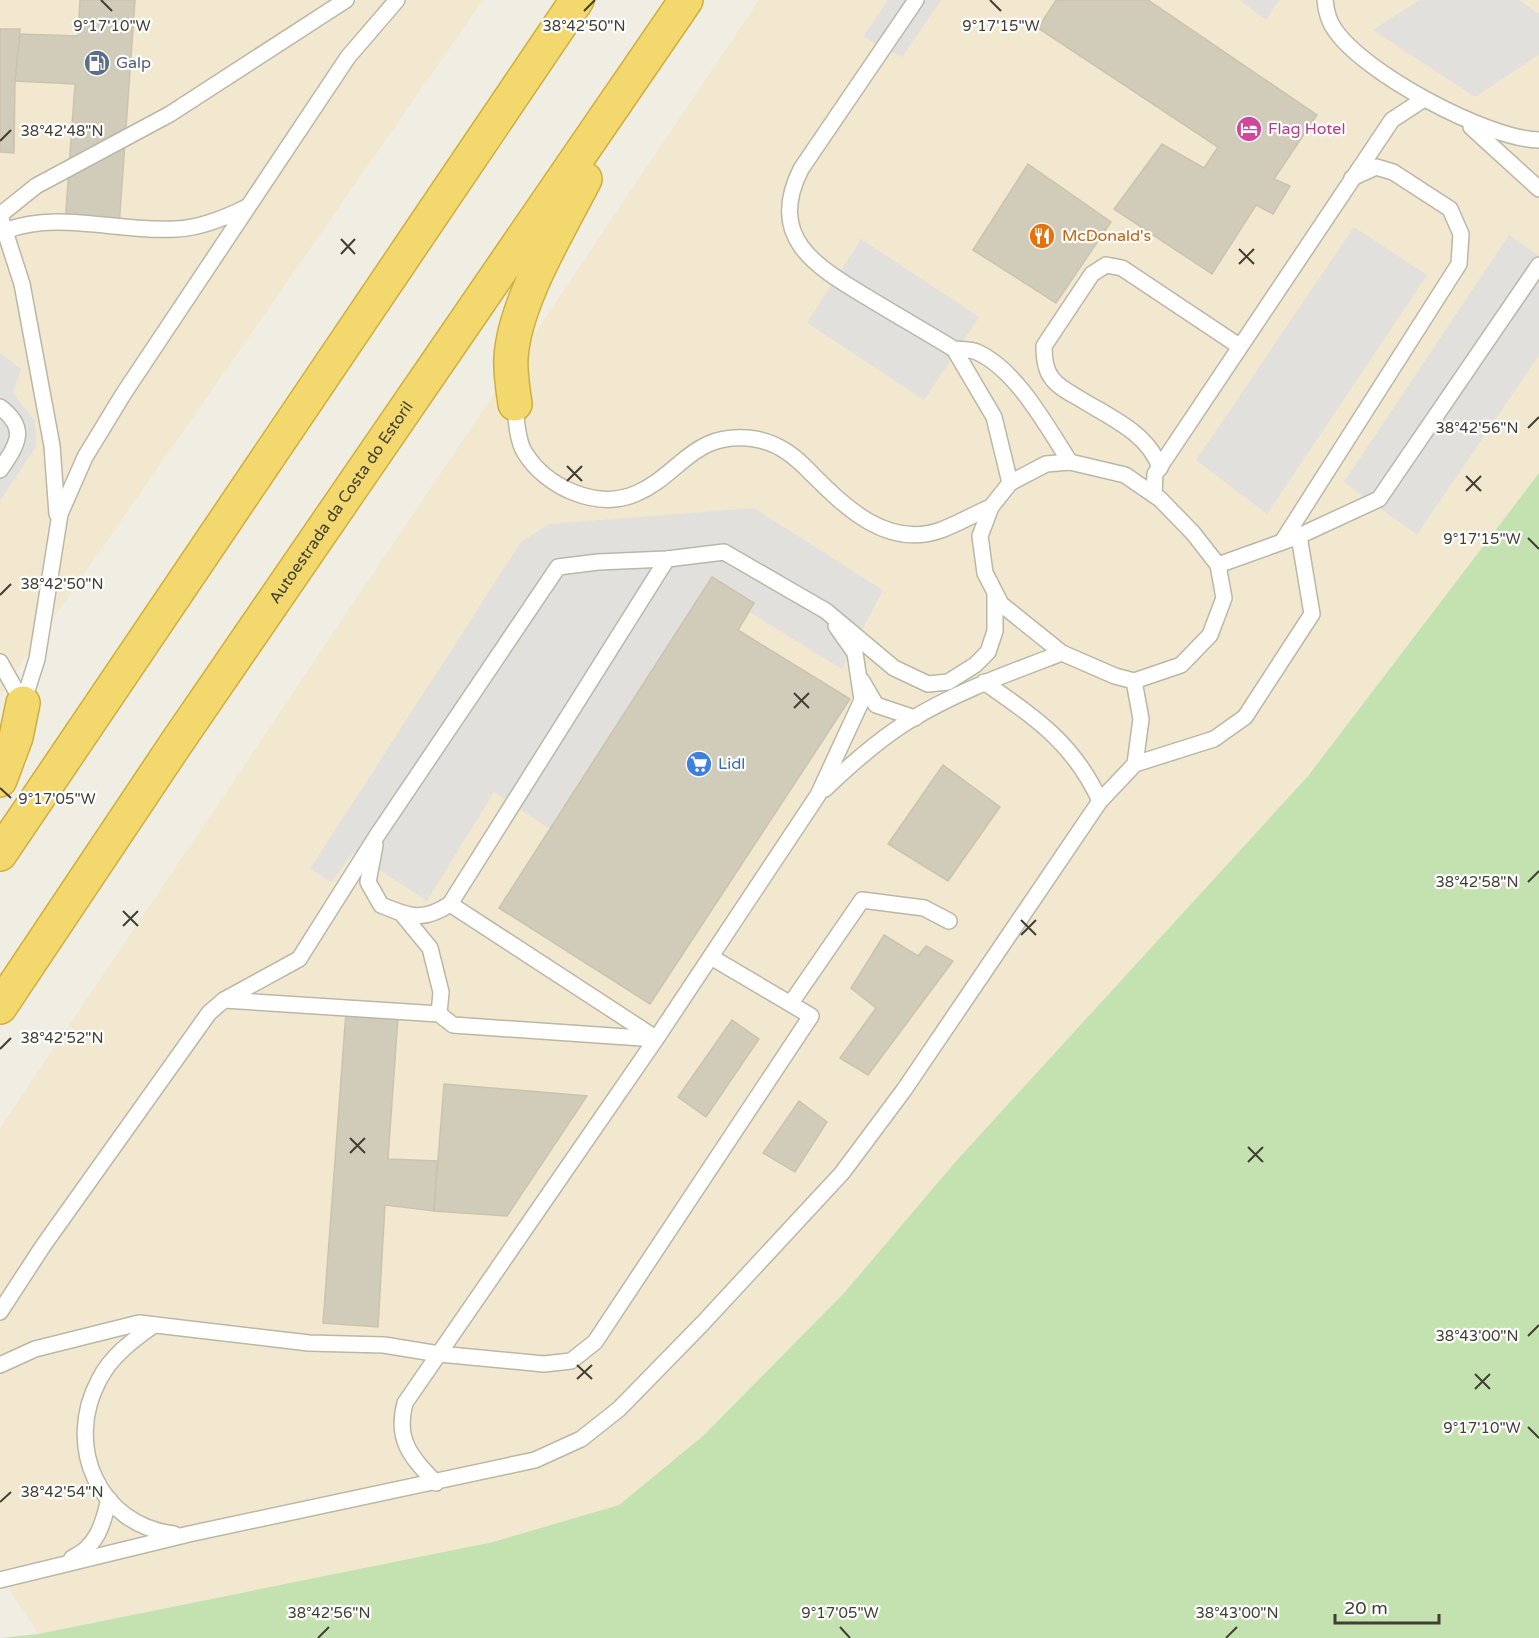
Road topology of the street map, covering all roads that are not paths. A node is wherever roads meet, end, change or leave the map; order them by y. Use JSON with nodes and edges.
{"nodes":[{"id":1,"x":346,"y":0,"type":"edge"},
{"id":2,"x":397,"y":0,"type":"edge"},
{"id":3,"x":577,"y":0,"type":"edge"},
{"id":4,"x":686,"y":0,"type":"edge"},
{"id":5,"x":916,"y":0,"type":"edge"},
{"id":6,"x":1325,"y":0,"type":"edge"},
{"id":7,"x":658,"y":43,"type":"junction"},
{"id":8,"x":1424,"y":99,"type":"junction"},
{"id":9,"x":1462,"y":118,"type":"junction"},
{"id":10,"x":1539,"y":140,"type":"edge"},
{"id":11,"x":1352,"y":178,"type":"junction"},
{"id":12,"x":1539,"y":189,"type":"edge"},
{"id":13,"x":249,"y":205,"type":"junction"},
{"id":14,"x":2,"y":220,"type":"edge"},
{"id":15,"x":1539,"y":266,"type":"edge"},
{"id":16,"x":1239,"y":346,"type":"junction"},
{"id":17,"x":954,"y":349,"type":"junction"},
{"id":18,"x":514,"y":404,"type":"joint"},
{"id":19,"x":0,"y":407,"type":"edge"},
{"id":20,"x":1070,"y":462,"type":"junction"},
{"id":21,"x":1160,"y":468,"type":"junction"},
{"id":22,"x":0,"y":470,"type":"edge"},
{"id":23,"x":1010,"y":483,"type":"junction"},
{"id":24,"x":1154,"y":495,"type":"junction"},
{"id":25,"x":991,"y":507,"type":"junction"},
{"id":26,"x":57,"y":527,"type":"junction"},
{"id":27,"x":1299,"y":536,"type":"junction"},
{"id":28,"x":1282,"y":542,"type":"junction"},
{"id":29,"x":667,"y":560,"type":"junction"},
{"id":30,"x":1218,"y":565,"type":"junction"},
{"id":31,"x":995,"y":594,"type":"junction"},
{"id":32,"x":826,"y":611,"type":"junction"},
{"id":33,"x":1062,"y":653,"type":"junction"},
{"id":34,"x":0,"y":662,"type":"edge"},
{"id":35,"x":859,"y":676,"type":"junction"},
{"id":36,"x":1134,"y":681,"type":"junction"},
{"id":37,"x":984,"y":682,"type":"junction"},
{"id":38,"x":23,"y":703,"type":"junction"},
{"id":39,"x":915,"y":718,"type":"junction"},
{"id":40,"x":1135,"y":764,"type":"junction"},
{"id":41,"x":0,"y":780,"type":"edge"},
{"id":42,"x":818,"y":795,"type":"junction"},
{"id":43,"x":1100,"y":801,"type":"junction"},
{"id":44,"x":376,"y":837,"type":"junction"},
{"id":45,"x":0,"y":854,"type":"edge"},
{"id":46,"x":450,"y":904,"type":"junction"},
{"id":47,"x":402,"y":914,"type":"junction"},
{"id":48,"x":949,"y":921,"type":"dead end"},
{"id":49,"x":711,"y":957,"type":"junction"},
{"id":50,"x":224,"y":1000,"type":"junction"},
{"id":51,"x":792,"y":1004,"type":"junction"},
{"id":52,"x":0,"y":1007,"type":"edge"},
{"id":53,"x":439,"y":1014,"type":"junction"},
{"id":54,"x":656,"y":1039,"type":"junction"},
{"id":55,"x":0,"y":1312,"type":"edge"},
{"id":56,"x":154,"y":1325,"type":"junction"},
{"id":57,"x":439,"y":1354,"type":"junction"},
{"id":58,"x":0,"y":1365,"type":"edge"},
{"id":59,"x":436,"y":1483,"type":"junction"},
{"id":60,"x":109,"y":1499,"type":"junction"},
{"id":61,"x":189,"y":1534,"type":"junction"},
{"id":62,"x":44,"y":1569,"type":"junction"},
{"id":63,"x":0,"y":1580,"type":"edge"}],
"edges":[{"from":1,"to":14,"type":"lane"},
{"from":2,"to":13,"type":"lane"},
{"from":3,"to":45,"type":"highway"},
{"from":4,"to":7,"type":"highway","name":"Autoestrada da Costa do Estoril"},
{"from":5,"to":17,"type":"lane"},
{"from":6,"to":8,"type":"lane"},
{"from":7,"to":18,"type":"highway"},
{"from":7,"to":52,"type":"highway","name":"Autoestrada da Costa do Estoril"},
{"from":8,"to":9,"type":"lane"},
{"from":8,"to":11,"type":"lane"},
{"from":9,"to":10,"type":"lane"},
{"from":9,"to":12,"type":"lane"},
{"from":11,"to":16,"type":"lane"},
{"from":11,"to":28,"type":"lane"},
{"from":13,"to":14,"type":"lane"},
{"from":13,"to":26,"type":"lane"},
{"from":14,"to":26,"type":"lane"},
{"from":15,"to":27,"type":"lane"},
{"from":16,"to":21,"type":"lane"},
{"from":16,"to":21,"type":"lane"},
{"from":17,"to":20,"type":"lane"},
{"from":17,"to":23,"type":"lane"},
{"from":18,"to":25,"type":"lane"},
{"from":19,"to":22,"type":"lane"},
{"from":20,"to":23,"type":"lane"},
{"from":20,"to":24,"type":"lane"},
{"from":21,"to":24,"type":"lane"},
{"from":23,"to":25,"type":"lane"},
{"from":24,"to":30,"type":"lane"},
{"from":25,"to":31,"type":"lane"},
{"from":26,"to":38,"type":"lane"},
{"from":27,"to":28,"type":"lane"},
{"from":27,"to":40,"type":"lane"},
{"from":28,"to":30,"type":"lane"},
{"from":29,"to":32,"type":"lane"},
{"from":29,"to":44,"type":"lane"},
{"from":29,"to":46,"type":"lane"},
{"from":30,"to":36,"type":"lane"},
{"from":31,"to":32,"type":"lane"},
{"from":31,"to":33,"type":"lane"},
{"from":32,"to":35,"type":"lane"},
{"from":33,"to":36,"type":"lane"},
{"from":33,"to":37,"type":"lane"},
{"from":34,"to":38,"type":"lane"},
{"from":35,"to":39,"type":"lane"},
{"from":35,"to":42,"type":"lane"},
{"from":36,"to":40,"type":"lane"},
{"from":37,"to":39,"type":"lane"},
{"from":37,"to":43,"type":"lane"},
{"from":38,"to":41,"type":"highway"},
{"from":39,"to":42,"type":"lane"},
{"from":40,"to":43,"type":"lane"},
{"from":42,"to":49,"type":"lane"},
{"from":43,"to":59,"type":"lane"},
{"from":44,"to":47,"type":"lane"},
{"from":44,"to":50,"type":"lane"},
{"from":46,"to":47,"type":"lane"},
{"from":46,"to":54,"type":"lane"},
{"from":47,"to":53,"type":"lane"},
{"from":48,"to":51,"type":"lane"},
{"from":49,"to":51,"type":"lane"},
{"from":49,"to":54,"type":"lane"},
{"from":50,"to":53,"type":"lane"},
{"from":50,"to":55,"type":"lane"},
{"from":51,"to":57,"type":"lane"},
{"from":53,"to":54,"type":"lane"},
{"from":54,"to":57,"type":"lane"},
{"from":56,"to":57,"type":"lane"},
{"from":56,"to":58,"type":"lane"},
{"from":56,"to":60,"type":"lane"},
{"from":57,"to":59,"type":"lane"},
{"from":59,"to":61,"type":"lane"},
{"from":60,"to":61,"type":"lane"},
{"from":60,"to":62,"type":"lane"},
{"from":61,"to":62,"type":"lane"},
{"from":62,"to":63,"type":"lane"}]}
